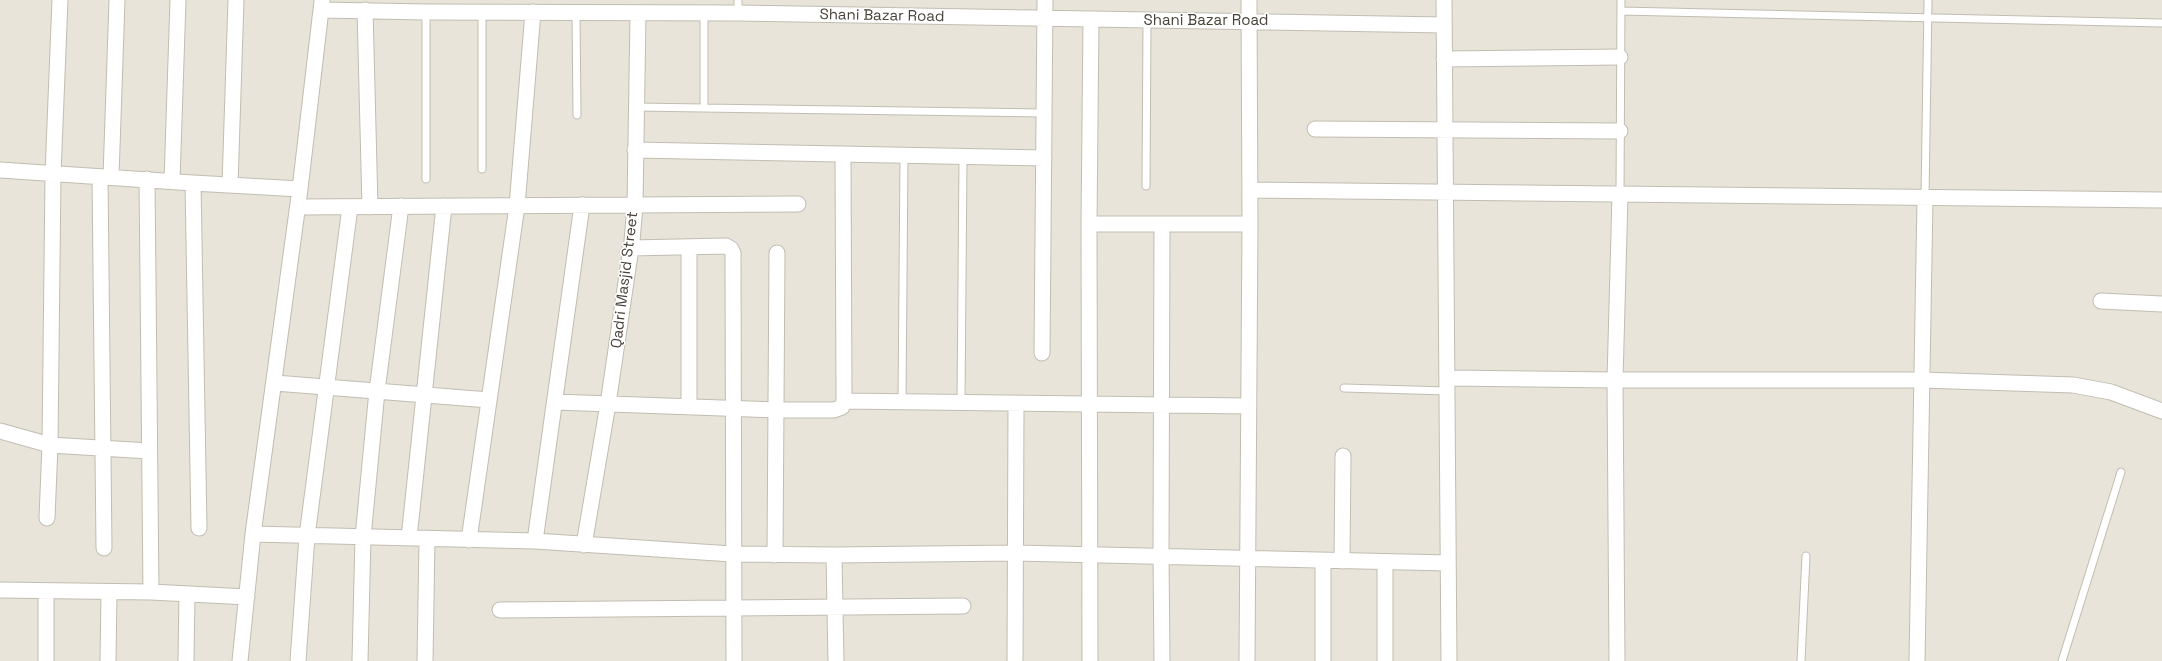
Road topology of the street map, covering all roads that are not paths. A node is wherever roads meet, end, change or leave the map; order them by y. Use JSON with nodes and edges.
{"nodes":[{"id":1,"x":60,"y":0,"type":"edge"},
{"id":2,"x":117,"y":0,"type":"edge"},
{"id":3,"x":178,"y":0,"type":"edge"},
{"id":4,"x":236,"y":0,"type":"edge"},
{"id":5,"x":1044,"y":0,"type":"edge"},
{"id":6,"x":1249,"y":0,"type":"edge"},
{"id":7,"x":1444,"y":0,"type":"edge"},
{"id":8,"x":1621,"y":0,"type":"edge"},
{"id":9,"x":1928,"y":0,"type":"edge"},
{"id":10,"x":322,"y":5,"type":"edge"},
{"id":11,"x":426,"y":6,"type":"edge"},
{"id":12,"x":503,"y":6,"type":"edge"},
{"id":13,"x":738,"y":6,"type":"edge"},
{"id":14,"x":677,"y":7,"type":"edge"},
{"id":15,"x":571,"y":9,"type":"edge"},
{"id":16,"x":630,"y":9,"type":"edge"},
{"id":17,"x":365,"y":10,"type":"junction"},
{"id":18,"x":1621,"y":11,"type":"junction"},
{"id":19,"x":482,"y":12,"type":"junction"},
{"id":20,"x":533,"y":12,"type":"junction"},
{"id":21,"x":704,"y":13,"type":"junction"},
{"id":22,"x":1928,"y":17,"type":"junction"},
{"id":23,"x":1044,"y":19,"type":"junction"},
{"id":24,"x":1091,"y":20,"type":"junction"},
{"id":25,"x":1147,"y":21,"type":"junction"},
{"id":26,"x":1249,"y":21,"type":"junction"},
{"id":27,"x":2162,"y":23,"type":"edge"},
{"id":28,"x":1444,"y":25,"type":"junction"},
{"id":29,"x":1620,"y":57,"type":"junction"},
{"id":30,"x":1444,"y":59,"type":"junction"},
{"id":31,"x":636,"y":107,"type":"junction"},
{"id":32,"x":704,"y":108,"type":"junction"},
{"id":33,"x":1044,"y":113,"type":"junction"},
{"id":34,"x":577,"y":115,"type":"dead end"},
{"id":35,"x":1315,"y":129,"type":"dead end"},
{"id":36,"x":1445,"y":130,"type":"junction"},
{"id":37,"x":1620,"y":132,"type":"junction"},
{"id":38,"x":635,"y":150,"type":"junction"},
{"id":39,"x":843,"y":154,"type":"junction"},
{"id":40,"x":904,"y":156,"type":"junction"},
{"id":41,"x":963,"y":156,"type":"junction"},
{"id":42,"x":1044,"y":158,"type":"junction"},
{"id":43,"x":482,"y":169,"type":"dead end"},
{"id":44,"x":0,"y":170,"type":"edge"},
{"id":45,"x":53,"y":174,"type":"junction"},
{"id":46,"x":105,"y":177,"type":"junction"},
{"id":47,"x":426,"y":179,"type":"dead end"},
{"id":48,"x":147,"y":180,"type":"junction"},
{"id":49,"x":172,"y":181,"type":"junction"},
{"id":50,"x":193,"y":183,"type":"junction"},
{"id":51,"x":230,"y":185,"type":"junction"},
{"id":52,"x":1146,"y":186,"type":"dead end"},
{"id":53,"x":300,"y":189,"type":"junction"},
{"id":54,"x":1250,"y":190,"type":"junction"},
{"id":55,"x":1445,"y":194,"type":"junction"},
{"id":56,"x":1620,"y":195,"type":"junction"},
{"id":57,"x":1925,"y":198,"type":"junction"},
{"id":58,"x":2162,"y":200,"type":"edge"},
{"id":59,"x":798,"y":204,"type":"dead end"},
{"id":60,"x":582,"y":205,"type":"junction"},
{"id":61,"x":634,"y":205,"type":"junction"},
{"id":62,"x":401,"y":206,"type":"junction"},
{"id":63,"x":444,"y":206,"type":"junction"},
{"id":64,"x":517,"y":206,"type":"junction"},
{"id":65,"x":298,"y":207,"type":"junction"},
{"id":66,"x":350,"y":207,"type":"junction"},
{"id":67,"x":370,"y":207,"type":"junction"},
{"id":68,"x":1089,"y":224,"type":"junction"},
{"id":69,"x":1250,"y":224,"type":"junction"},
{"id":70,"x":1162,"y":225,"type":"junction"},
{"id":71,"x":689,"y":247,"type":"junction"},
{"id":72,"x":630,"y":248,"type":"junction"},
{"id":73,"x":777,"y":253,"type":"dead end"},
{"id":74,"x":2101,"y":301,"type":"dead end"},
{"id":75,"x":2162,"y":304,"type":"edge"},
{"id":76,"x":1042,"y":353,"type":"dead end"},
{"id":77,"x":1615,"y":380,"type":"junction"},
{"id":78,"x":1922,"y":380,"type":"junction"},
{"id":79,"x":275,"y":383,"type":"junction"},
{"id":80,"x":1447,"y":384,"type":"junction"},
{"id":81,"x":327,"y":386,"type":"junction"},
{"id":82,"x":1344,"y":388,"type":"dead end"},
{"id":83,"x":377,"y":391,"type":"junction"},
{"id":84,"x":425,"y":394,"type":"junction"},
{"id":85,"x":489,"y":400,"type":"junction"},
{"id":86,"x":844,"y":401,"type":"junction"},
{"id":87,"x":555,"y":402,"type":"junction"},
{"id":88,"x":902,"y":402,"type":"junction"},
{"id":89,"x":961,"y":403,"type":"junction"},
{"id":90,"x":608,"y":404,"type":"junction"},
{"id":91,"x":1016,"y":404,"type":"junction"},
{"id":92,"x":1162,"y":404,"type":"junction"},
{"id":93,"x":1090,"y":405,"type":"junction"},
{"id":94,"x":1249,"y":406,"type":"junction"},
{"id":95,"x":689,"y":407,"type":"junction"},
{"id":96,"x":734,"y":408,"type":"junction"},
{"id":97,"x":777,"y":410,"type":"junction"},
{"id":98,"x":2162,"y":411,"type":"edge"},
{"id":99,"x":0,"y":431,"type":"edge"},
{"id":100,"x":50,"y":444,"type":"junction"},
{"id":101,"x":104,"y":448,"type":"junction"},
{"id":102,"x":149,"y":451,"type":"junction"},
{"id":103,"x":1343,"y":456,"type":"dead end"},
{"id":104,"x":2121,"y":472,"type":"dead end"},
{"id":105,"x":47,"y":518,"type":"dead end"},
{"id":106,"x":199,"y":528,"type":"dead end"},
{"id":107,"x":253,"y":534,"type":"junction"},
{"id":108,"x":307,"y":536,"type":"junction"},
{"id":109,"x":363,"y":537,"type":"junction"},
{"id":110,"x":409,"y":538,"type":"junction"},
{"id":111,"x":427,"y":539,"type":"junction"},
{"id":112,"x":469,"y":540,"type":"junction"},
{"id":113,"x":535,"y":541,"type":"junction"},
{"id":114,"x":584,"y":544,"type":"junction"},
{"id":115,"x":104,"y":548,"type":"dead end"},
{"id":116,"x":1015,"y":553,"type":"junction"},
{"id":117,"x":732,"y":554,"type":"junction"},
{"id":118,"x":775,"y":555,"type":"junction"},
{"id":119,"x":1090,"y":555,"type":"junction"},
{"id":120,"x":1160,"y":555,"type":"junction"},
{"id":121,"x":834,"y":556,"type":"junction"},
{"id":122,"x":1806,"y":556,"type":"dead end"},
{"id":123,"x":1248,"y":557,"type":"junction"},
{"id":124,"x":1323,"y":561,"type":"junction"},
{"id":125,"x":1342,"y":561,"type":"junction"},
{"id":126,"x":1385,"y":562,"type":"junction"},
{"id":127,"x":1448,"y":563,"type":"junction"},
{"id":128,"x":0,"y":590,"type":"edge"},
{"id":129,"x":46,"y":591,"type":"junction"},
{"id":130,"x":108,"y":592,"type":"junction"},
{"id":131,"x":151,"y":592,"type":"junction"},
{"id":132,"x":187,"y":594,"type":"junction"},
{"id":133,"x":247,"y":597,"type":"junction"},
{"id":134,"x":963,"y":606,"type":"dead end"},
{"id":135,"x":734,"y":607,"type":"junction"},
{"id":136,"x":835,"y":607,"type":"junction"},
{"id":137,"x":500,"y":610,"type":"dead end"},
{"id":138,"x":46,"y":661,"type":"edge"},
{"id":139,"x":108,"y":661,"type":"edge"},
{"id":140,"x":186,"y":661,"type":"edge"},
{"id":141,"x":240,"y":661,"type":"edge"},
{"id":142,"x":298,"y":661,"type":"edge"},
{"id":143,"x":360,"y":661,"type":"edge"},
{"id":144,"x":425,"y":661,"type":"edge"},
{"id":145,"x":734,"y":661,"type":"edge"},
{"id":146,"x":836,"y":661,"type":"edge"},
{"id":147,"x":1015,"y":661,"type":"edge"},
{"id":148,"x":1090,"y":661,"type":"edge"},
{"id":149,"x":1162,"y":661,"type":"edge"},
{"id":150,"x":1247,"y":661,"type":"edge"},
{"id":151,"x":1323,"y":661,"type":"edge"},
{"id":152,"x":1385,"y":661,"type":"edge"},
{"id":153,"x":1449,"y":661,"type":"edge"},
{"id":154,"x":1617,"y":661,"type":"edge"},
{"id":155,"x":1801,"y":661,"type":"edge"},
{"id":156,"x":1917,"y":661,"type":"edge"},
{"id":157,"x":2062,"y":661,"type":"edge"}],
"edges":[{"from":1,"to":45,"type":"street"},
{"from":2,"to":46,"type":"street"},
{"from":3,"to":49,"type":"street"},
{"from":4,"to":51,"type":"street"},
{"from":5,"to":23,"type":"street"},
{"from":6,"to":26,"type":"street"},
{"from":7,"to":28,"type":"street"},
{"from":8,"to":18,"type":"lane"},
{"from":9,"to":22,"type":"lane"},
{"from":10,"to":17,"type":"street","name":"Shani Bazar Road"},
{"from":10,"to":53,"type":"street"},
{"from":11,"to":17,"type":"street","name":"Shani Bazar Road"},
{"from":11,"to":19,"type":"street","name":"Shani Bazar Road"},
{"from":11,"to":47,"type":"lane"},
{"from":12,"to":19,"type":"street","name":"Shani Bazar Road"},
{"from":12,"to":20,"type":"street","name":"Shani Bazar Road"},
{"from":13,"to":21,"type":"street","name":"Shani Bazar Road"},
{"from":13,"to":23,"type":"street","name":"Shani Bazar Road"},
{"from":14,"to":16,"type":"street","name":"Shani Bazar Road"},
{"from":14,"to":21,"type":"street","name":"Shani Bazar Road"},
{"from":15,"to":16,"type":"street","name":"Shani Bazar Road"},
{"from":15,"to":20,"type":"street","name":"Shani Bazar Road"},
{"from":15,"to":34,"type":"lane"},
{"from":16,"to":31,"type":"street","name":"Qadri Masjid Street"},
{"from":17,"to":67,"type":"street"},
{"from":18,"to":22,"type":"lane"},
{"from":18,"to":29,"type":"lane"},
{"from":19,"to":43,"type":"lane"},
{"from":20,"to":64,"type":"street"},
{"from":21,"to":32,"type":"lane"},
{"from":22,"to":27,"type":"lane"},
{"from":22,"to":57,"type":"lane"},
{"from":23,"to":24,"type":"street","name":"Shani Bazar Road"},
{"from":23,"to":33,"type":"street"},
{"from":24,"to":25,"type":"street","name":"Shani Bazar Road"},
{"from":24,"to":68,"type":"street"},
{"from":25,"to":26,"type":"street","name":"Shani Bazar Road"},
{"from":25,"to":52,"type":"lane"},
{"from":26,"to":28,"type":"street","name":"Shani Bazar Road"},
{"from":26,"to":54,"type":"street"},
{"from":28,"to":30,"type":"street"},
{"from":29,"to":30,"type":"street"},
{"from":29,"to":37,"type":"lane"},
{"from":30,"to":36,"type":"street"},
{"from":31,"to":32,"type":"lane"},
{"from":31,"to":38,"type":"street","name":"Qadri Masjid Street"},
{"from":32,"to":33,"type":"lane"},
{"from":33,"to":42,"type":"street"},
{"from":35,"to":36,"type":"street"},
{"from":36,"to":37,"type":"street"},
{"from":36,"to":55,"type":"street"},
{"from":37,"to":56,"type":"lane"},
{"from":38,"to":39,"type":"street"},
{"from":38,"to":61,"type":"street","name":"Qadri Masjid Street"},
{"from":39,"to":40,"type":"street"},
{"from":39,"to":86,"type":"street"},
{"from":40,"to":41,"type":"street"},
{"from":40,"to":88,"type":"lane"},
{"from":41,"to":42,"type":"street"},
{"from":41,"to":89,"type":"lane"},
{"from":42,"to":76,"type":"street"},
{"from":44,"to":45,"type":"street"},
{"from":45,"to":46,"type":"street"},
{"from":45,"to":100,"type":"street"},
{"from":46,"to":48,"type":"street"},
{"from":46,"to":101,"type":"street"},
{"from":48,"to":49,"type":"street"},
{"from":48,"to":102,"type":"street"},
{"from":49,"to":50,"type":"street"},
{"from":50,"to":51,"type":"street"},
{"from":50,"to":106,"type":"street"},
{"from":51,"to":53,"type":"street"},
{"from":53,"to":65,"type":"street"},
{"from":54,"to":55,"type":"street"},
{"from":54,"to":69,"type":"street"},
{"from":55,"to":56,"type":"street"},
{"from":55,"to":80,"type":"street"},
{"from":56,"to":57,"type":"street"},
{"from":56,"to":77,"type":"street"},
{"from":57,"to":58,"type":"street"},
{"from":57,"to":78,"type":"street"},
{"from":59,"to":61,"type":"street"},
{"from":60,"to":61,"type":"street"},
{"from":60,"to":64,"type":"street"},
{"from":60,"to":87,"type":"street"},
{"from":61,"to":72,"type":"street","name":"Qadri Masjid Street"},
{"from":62,"to":63,"type":"street"},
{"from":62,"to":67,"type":"street"},
{"from":62,"to":83,"type":"street"},
{"from":63,"to":64,"type":"street"},
{"from":63,"to":84,"type":"street"},
{"from":64,"to":85,"type":"street"},
{"from":65,"to":66,"type":"street"},
{"from":65,"to":79,"type":"street"},
{"from":66,"to":67,"type":"street"},
{"from":66,"to":81,"type":"street"},
{"from":68,"to":70,"type":"street"},
{"from":68,"to":93,"type":"street"},
{"from":69,"to":70,"type":"street"},
{"from":69,"to":94,"type":"street"},
{"from":70,"to":92,"type":"street"},
{"from":71,"to":72,"type":"street"},
{"from":71,"to":95,"type":"street"},
{"from":71,"to":96,"type":"street"},
{"from":72,"to":90,"type":"street","name":"Qadri Masjid Street"},
{"from":73,"to":97,"type":"street"},
{"from":74,"to":75,"type":"street"},
{"from":77,"to":78,"type":"street"},
{"from":77,"to":80,"type":"street"},
{"from":77,"to":154,"type":"street"},
{"from":78,"to":98,"type":"street"},
{"from":78,"to":156,"type":"street"},
{"from":79,"to":81,"type":"street"},
{"from":79,"to":107,"type":"street"},
{"from":80,"to":82,"type":"lane"},
{"from":80,"to":127,"type":"street"},
{"from":81,"to":83,"type":"street"},
{"from":81,"to":108,"type":"street"},
{"from":83,"to":84,"type":"street"},
{"from":83,"to":109,"type":"street"},
{"from":84,"to":85,"type":"street"},
{"from":84,"to":110,"type":"street"},
{"from":85,"to":112,"type":"street"},
{"from":86,"to":88,"type":"street"},
{"from":86,"to":97,"type":"street"},
{"from":87,"to":90,"type":"street"},
{"from":87,"to":113,"type":"street"},
{"from":88,"to":89,"type":"street"},
{"from":89,"to":91,"type":"street"},
{"from":90,"to":95,"type":"street"},
{"from":90,"to":114,"type":"street","name":"Qadri Masjid Street"},
{"from":91,"to":93,"type":"street"},
{"from":91,"to":116,"type":"street"},
{"from":92,"to":93,"type":"street"},
{"from":92,"to":94,"type":"street"},
{"from":92,"to":120,"type":"street"},
{"from":93,"to":119,"type":"street"},
{"from":94,"to":123,"type":"street"},
{"from":95,"to":96,"type":"street"},
{"from":96,"to":97,"type":"street"},
{"from":96,"to":117,"type":"street"},
{"from":97,"to":118,"type":"street"},
{"from":99,"to":100,"type":"street"},
{"from":100,"to":101,"type":"street"},
{"from":100,"to":105,"type":"street"},
{"from":101,"to":102,"type":"street"},
{"from":101,"to":115,"type":"street"},
{"from":102,"to":131,"type":"street"},
{"from":103,"to":125,"type":"street"},
{"from":104,"to":157,"type":"lane"},
{"from":107,"to":108,"type":"street"},
{"from":107,"to":133,"type":"street"},
{"from":108,"to":109,"type":"street"},
{"from":108,"to":142,"type":"street"},
{"from":109,"to":110,"type":"street"},
{"from":109,"to":143,"type":"street"},
{"from":110,"to":111,"type":"street"},
{"from":111,"to":112,"type":"street"},
{"from":111,"to":144,"type":"street"},
{"from":112,"to":113,"type":"street"},
{"from":113,"to":114,"type":"street"},
{"from":114,"to":117,"type":"street"},
{"from":116,"to":119,"type":"street"},
{"from":116,"to":121,"type":"street"},
{"from":116,"to":147,"type":"street"},
{"from":117,"to":118,"type":"street"},
{"from":117,"to":135,"type":"street"},
{"from":118,"to":121,"type":"street"},
{"from":119,"to":120,"type":"street"},
{"from":119,"to":148,"type":"street"},
{"from":120,"to":123,"type":"street"},
{"from":120,"to":149,"type":"street"},
{"from":121,"to":136,"type":"street"},
{"from":122,"to":155,"type":"lane"},
{"from":123,"to":124,"type":"street"},
{"from":123,"to":150,"type":"street"},
{"from":124,"to":125,"type":"street"},
{"from":124,"to":151,"type":"street"},
{"from":125,"to":126,"type":"street"},
{"from":126,"to":127,"type":"street"},
{"from":126,"to":152,"type":"street"},
{"from":127,"to":153,"type":"street"},
{"from":128,"to":129,"type":"street"},
{"from":129,"to":130,"type":"street"},
{"from":129,"to":138,"type":"street"},
{"from":130,"to":131,"type":"street"},
{"from":130,"to":139,"type":"street"},
{"from":131,"to":132,"type":"street"},
{"from":132,"to":133,"type":"street"},
{"from":132,"to":140,"type":"street"},
{"from":133,"to":141,"type":"street"},
{"from":134,"to":136,"type":"street"},
{"from":135,"to":136,"type":"street"},
{"from":135,"to":137,"type":"street"},
{"from":135,"to":145,"type":"street"},
{"from":136,"to":146,"type":"street"}]}
